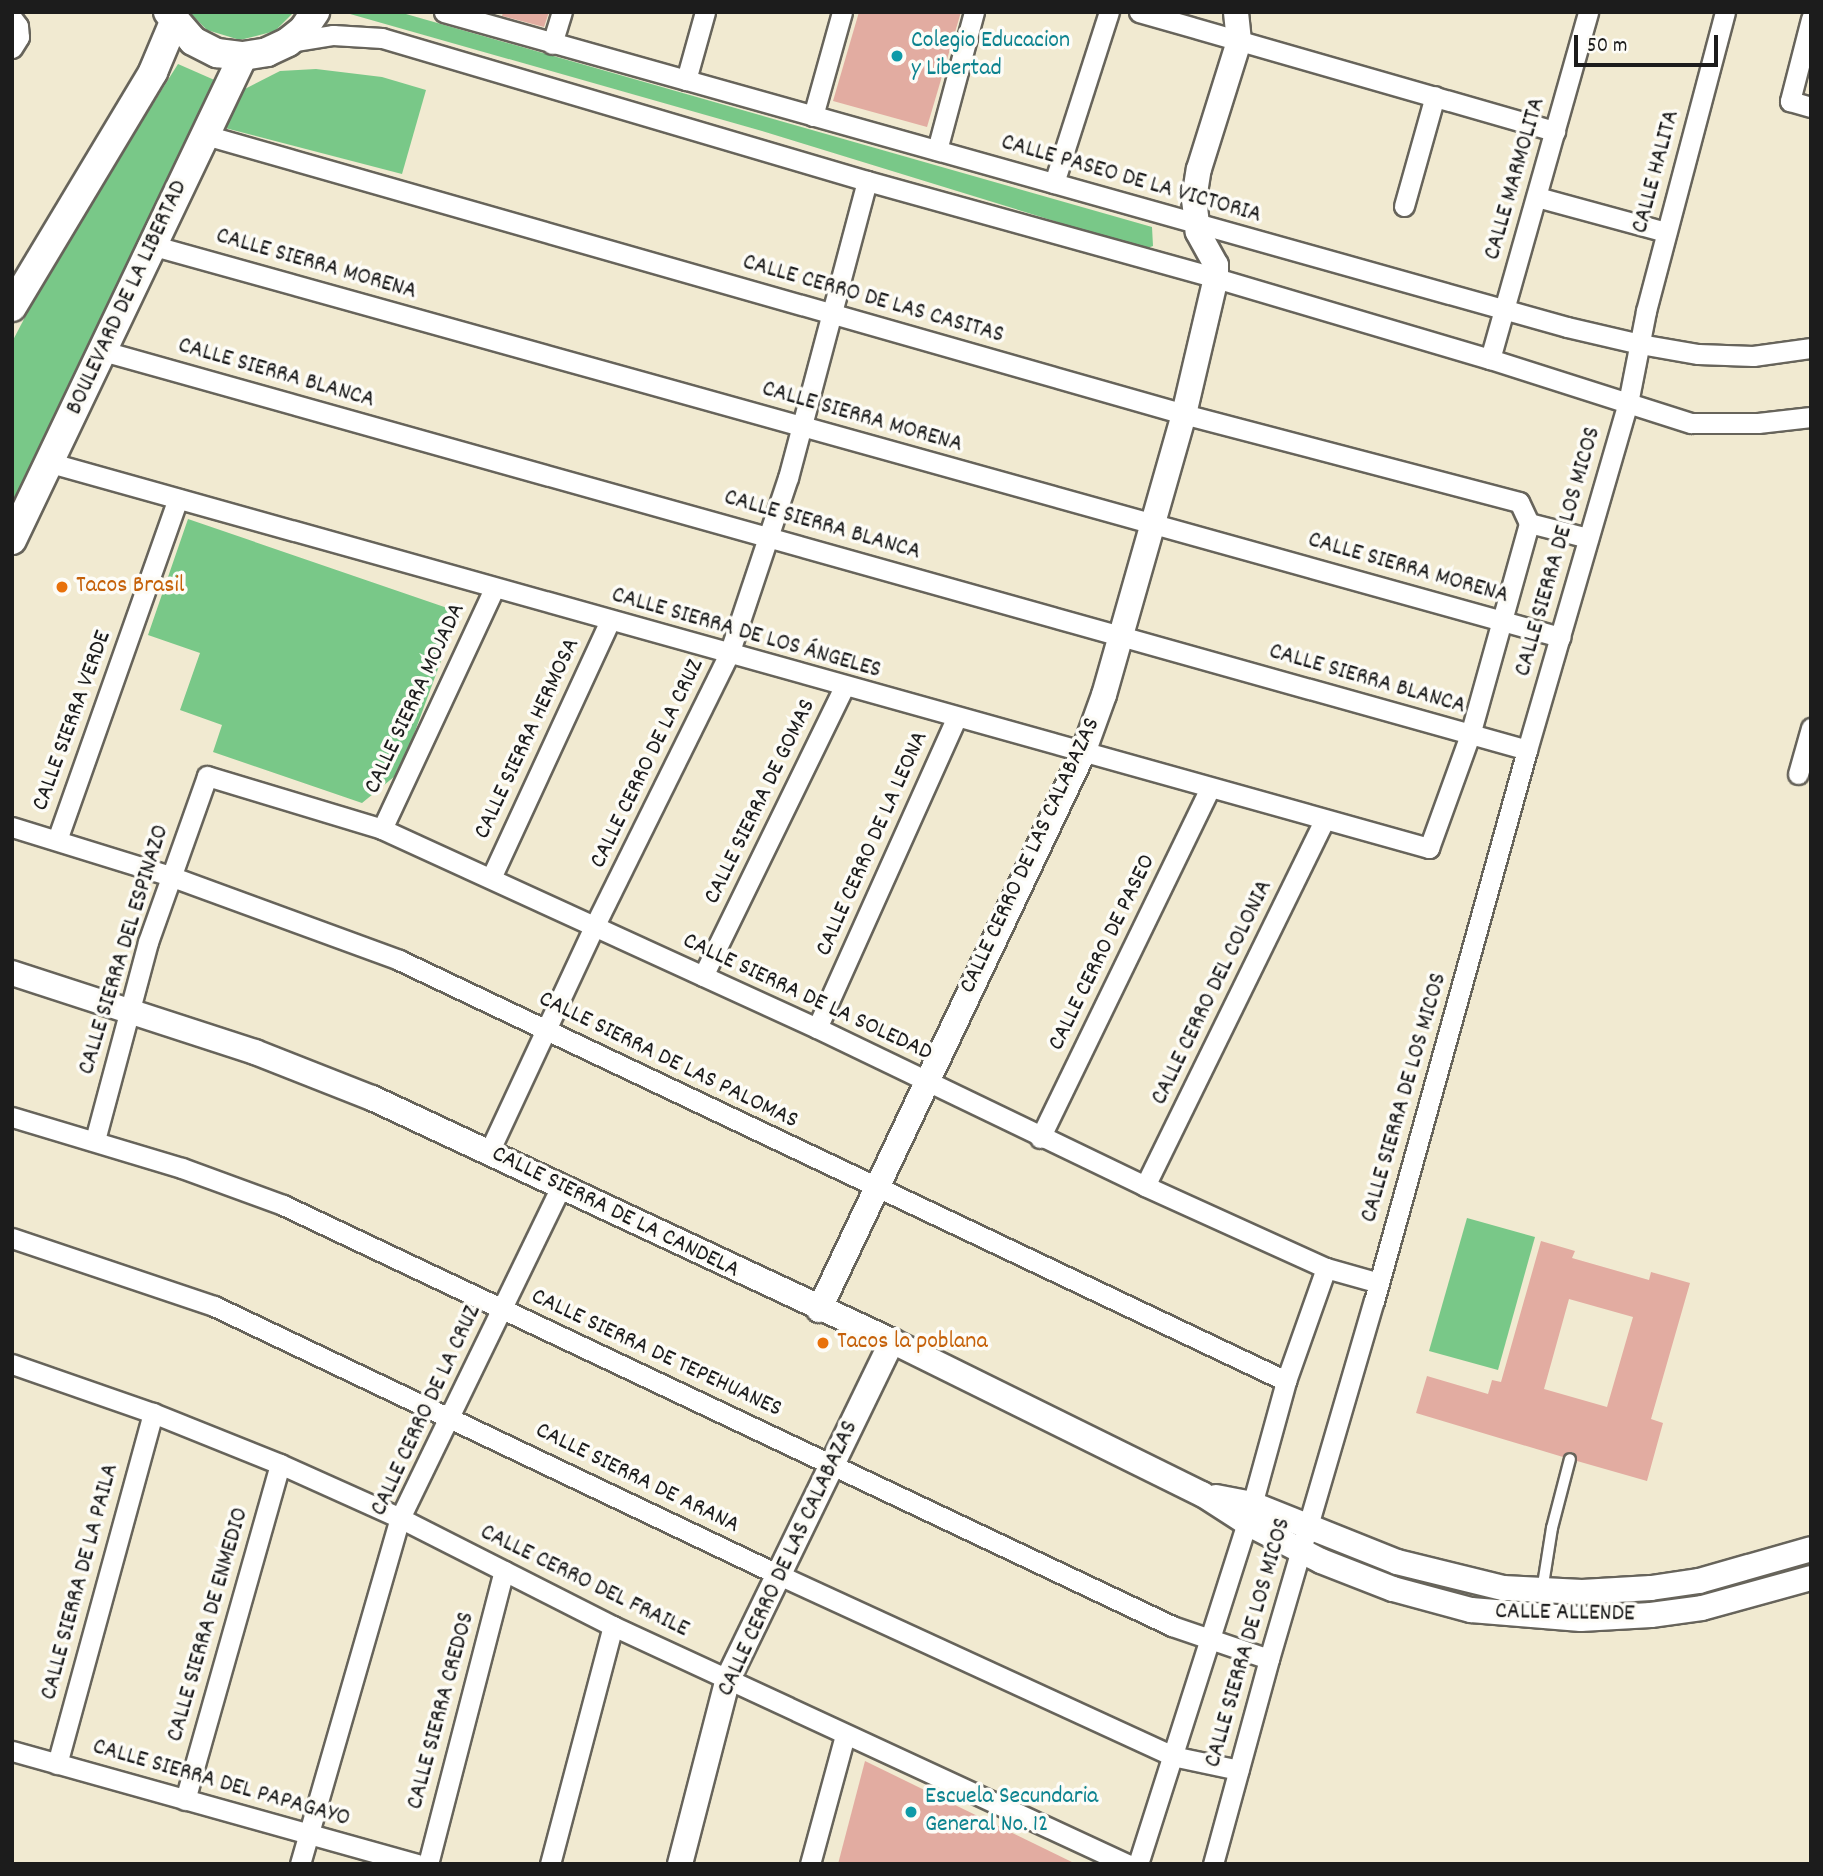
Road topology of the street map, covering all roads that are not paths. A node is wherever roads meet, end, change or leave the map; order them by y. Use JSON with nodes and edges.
{"nodes":[{"id":1,"x":315,"y":12,"type":"edge"},
{"id":2,"x":444,"y":12,"type":"edge"},
{"id":3,"x":562,"y":12,"type":"edge"},
{"id":4,"x":705,"y":12,"type":"edge"},
{"id":5,"x":842,"y":12,"type":"edge"},
{"id":6,"x":974,"y":12,"type":"edge"},
{"id":7,"x":1110,"y":12,"type":"edge"},
{"id":8,"x":1139,"y":12,"type":"edge"},
{"id":9,"x":1236,"y":12,"type":"edge"},
{"id":10,"x":1588,"y":12,"type":"edge"},
{"id":11,"x":1725,"y":12,"type":"edge"},
{"id":12,"x":171,"y":17,"type":"edge"},
{"id":13,"x":1811,"y":19,"type":"edge"},
{"id":14,"x":15,"y":22,"type":"edge"},
{"id":15,"x":1238,"y":41,"type":"junction"},
{"id":16,"x":288,"y":42,"type":"junction"},
{"id":17,"x":552,"y":44,"type":"junction"},
{"id":18,"x":12,"y":48,"type":"edge"},
{"id":19,"x":243,"y":56,"type":"junction"},
{"id":20,"x":686,"y":80,"type":"junction"},
{"id":21,"x":1435,"y":96,"type":"junction"},
{"id":22,"x":1811,"y":107,"type":"edge"},
{"id":23,"x":813,"y":116,"type":"junction"},
{"id":24,"x":1555,"y":131,"type":"junction"},
{"id":25,"x":205,"y":135,"type":"junction"},
{"id":26,"x":937,"y":150,"type":"junction"},
{"id":27,"x":867,"y":181,"type":"junction"},
{"id":28,"x":1054,"y":183,"type":"junction"},
{"id":29,"x":1537,"y":197,"type":"junction"},
{"id":30,"x":1404,"y":206,"type":"dead end"},
{"id":31,"x":1196,"y":223,"type":"junction"},
{"id":32,"x":1666,"y":232,"type":"junction"},
{"id":33,"x":151,"y":245,"type":"junction"},
{"id":34,"x":1216,"y":278,"type":"junction"},
{"id":35,"x":12,"y":307,"type":"edge"},
{"id":36,"x":1504,"y":311,"type":"junction"},
{"id":37,"x":832,"y":313,"type":"junction"},
{"id":38,"x":1640,"y":344,"type":"junction"},
{"id":39,"x":1811,"y":348,"type":"edge"},
{"id":40,"x":103,"y":351,"type":"junction"},
{"id":41,"x":1490,"y":359,"type":"junction"},
{"id":42,"x":1628,"y":403,"type":"junction"},
{"id":43,"x":1184,"y":414,"type":"junction"},
{"id":44,"x":1811,"y":417,"type":"edge"},
{"id":45,"x":802,"y":427,"type":"junction"},
{"id":46,"x":51,"y":463,"type":"junction"},
{"id":47,"x":178,"y":499,"type":"junction"},
{"id":48,"x":1527,"y":517,"type":"junction"},
{"id":49,"x":1153,"y":525,"type":"junction"},
{"id":50,"x":770,"y":537,"type":"junction"},
{"id":51,"x":1588,"y":538,"type":"junction"},
{"id":52,"x":12,"y":540,"type":"edge"},
{"id":53,"x":494,"y":589,"type":"junction"},
{"id":54,"x":610,"y":621,"type":"junction"},
{"id":55,"x":1502,"y":621,"type":"junction"},
{"id":56,"x":1122,"y":635,"type":"junction"},
{"id":57,"x":1560,"y":637,"type":"junction"},
{"id":58,"x":729,"y":654,"type":"junction"},
{"id":59,"x":844,"y":687,"type":"junction"},
{"id":60,"x":956,"y":718,"type":"junction"},
{"id":61,"x":1811,"y":728,"type":"edge"},
{"id":62,"x":1470,"y":735,"type":"junction"},
{"id":63,"x":1527,"y":750,"type":"junction"},
{"id":64,"x":1083,"y":753,"type":"junction"},
{"id":65,"x":1798,"y":774,"type":"dead end"},
{"id":66,"x":207,"y":776,"type":"joint"},
{"id":67,"x":1210,"y":789,"type":"junction"},
{"id":68,"x":1324,"y":821,"type":"junction"},
{"id":69,"x":12,"y":827,"type":"edge"},
{"id":70,"x":382,"y":829,"type":"junction"},
{"id":71,"x":57,"y":840,"type":"junction"},
{"id":72,"x":170,"y":876,"type":"junction"},
{"id":73,"x":491,"y":877,"type":"junction"},
{"id":74,"x":594,"y":927,"type":"junction"},
{"id":75,"x":12,"y":973,"type":"edge"},
{"id":76,"x":703,"y":976,"type":"junction"},
{"id":77,"x":128,"y":1009,"type":"junction"},
{"id":78,"x":817,"y":1028,"type":"junction"},
{"id":79,"x":547,"y":1029,"type":"junction"},
{"id":80,"x":927,"y":1081,"type":"junction"},
{"id":81,"x":12,"y":1117,"type":"edge"},
{"id":82,"x":1040,"y":1138,"type":"junction"},
{"id":83,"x":95,"y":1140,"type":"junction"},
{"id":84,"x":489,"y":1152,"type":"junction"},
{"id":85,"x":1145,"y":1186,"type":"junction"},
{"id":86,"x":560,"y":1188,"type":"junction"},
{"id":87,"x":878,"y":1190,"type":"junction"},
{"id":88,"x":12,"y":1238,"type":"edge"},
{"id":89,"x":1326,"y":1268,"type":"junction"},
{"id":90,"x":1379,"y":1283,"type":"junction"},
{"id":91,"x":501,"y":1308,"type":"junction"},
{"id":92,"x":819,"y":1310,"type":"junction"},
{"id":93,"x":892,"y":1342,"type":"junction"},
{"id":94,"x":12,"y":1364,"type":"edge"},
{"id":95,"x":1286,"y":1381,"type":"junction"},
{"id":96,"x":153,"y":1413,"type":"junction"},
{"id":97,"x":448,"y":1415,"type":"junction"},
{"id":98,"x":1570,"y":1459,"type":"dead end"},
{"id":99,"x":280,"y":1464,"type":"junction"},
{"id":100,"x":831,"y":1465,"type":"junction"},
{"id":101,"x":1250,"y":1513,"type":"junction"},
{"id":102,"x":400,"y":1518,"type":"junction"},
{"id":103,"x":1307,"y":1527,"type":"junction"},
{"id":104,"x":1811,"y":1549,"type":"edge"},
{"id":105,"x":1300,"y":1550,"type":"junction"},
{"id":106,"x":504,"y":1571,"type":"junction"},
{"id":107,"x":777,"y":1574,"type":"junction"},
{"id":108,"x":1811,"y":1578,"type":"edge"},
{"id":109,"x":1503,"y":1588,"type":"junction"},
{"id":110,"x":1542,"y":1591,"type":"junction"},
{"id":111,"x":1499,"y":1614,"type":"junction"},
{"id":112,"x":613,"y":1626,"type":"junction"},
{"id":113,"x":1208,"y":1640,"type":"junction"},
{"id":114,"x":1269,"y":1659,"type":"junction"},
{"id":115,"x":728,"y":1679,"type":"junction"},
{"id":116,"x":845,"y":1735,"type":"junction"},
{"id":117,"x":12,"y":1751,"type":"edge"},
{"id":118,"x":1172,"y":1756,"type":"junction"},
{"id":119,"x":57,"y":1764,"type":"junction"},
{"id":120,"x":1238,"y":1770,"type":"junction"},
{"id":121,"x":185,"y":1800,"type":"junction"},
{"id":122,"x":308,"y":1834,"type":"junction"},
{"id":123,"x":300,"y":1864,"type":"edge"},
{"id":124,"x":417,"y":1864,"type":"edge"},
{"id":125,"x":428,"y":1864,"type":"edge"},
{"id":126,"x":550,"y":1864,"type":"edge"},
{"id":127,"x":680,"y":1864,"type":"edge"},
{"id":128,"x":810,"y":1864,"type":"edge"},
{"id":129,"x":1127,"y":1864,"type":"edge"},
{"id":130,"x":1138,"y":1864,"type":"edge"},
{"id":131,"x":1213,"y":1864,"type":"edge"}],
"edges":[{"from":1,"to":16,"type":"main road"},
{"from":2,"to":17,"type":"street","name":"CALLE PASEO DE LA VICTORIA"},
{"from":3,"to":17,"type":"street"},
{"from":4,"to":20,"type":"street"},
{"from":5,"to":23,"type":"street"},
{"from":6,"to":26,"type":"street"},
{"from":7,"to":28,"type":"street"},
{"from":8,"to":15,"type":"street"},
{"from":9,"to":15,"type":"street"},
{"from":10,"to":24,"type":"street","name":"CALLE MARMOLITA"},
{"from":11,"to":32,"type":"street","name":"CALLE HALITA"},
{"from":12,"to":19,"type":"main road"},
{"from":12,"to":35,"type":"main road"},
{"from":13,"to":22,"type":"street"},
{"from":14,"to":18,"type":"street"},
{"from":15,"to":21,"type":"street"},
{"from":15,"to":31,"type":"street"},
{"from":16,"to":19,"type":"main road"},
{"from":16,"to":27,"type":"street"},
{"from":17,"to":20,"type":"street","name":"CALLE PASEO DE LA VICTORIA"},
{"from":19,"to":25,"type":"main road","name":"BOULEVARD DE LA LIBERTAD"},
{"from":20,"to":23,"type":"street","name":"CALLE PASEO DE LA VICTORIA"},
{"from":21,"to":24,"type":"street"},
{"from":21,"to":30,"type":"street"},
{"from":23,"to":26,"type":"street","name":"CALLE PASEO DE LA VICTORIA"},
{"from":24,"to":29,"type":"street","name":"CALLE MARMOLITA"},
{"from":25,"to":33,"type":"main road","name":"BOULEVARD DE LA LIBERTAD"},
{"from":25,"to":37,"type":"street","name":"CALLE CERRO DE LAS CASITAS"},
{"from":26,"to":28,"type":"street","name":"CALLE PASEO DE LA VICTORIA"},
{"from":27,"to":34,"type":"street"},
{"from":27,"to":37,"type":"street","name":"CALLE CERRO DE LA CRUZ"},
{"from":28,"to":31,"type":"street","name":"CALLE PASEO DE LA VICTORIA"},
{"from":29,"to":32,"type":"street"},
{"from":29,"to":36,"type":"street","name":"CALLE MARMOLITA"},
{"from":31,"to":34,"type":"street","name":"CALLE CERRO DE LAS CALABAZAS"},
{"from":31,"to":36,"type":"street","name":"CALLE PASEO DE LA VICTORIA"},
{"from":32,"to":38,"type":"street","name":"CALLE HALITA"},
{"from":33,"to":40,"type":"main road","name":"BOULEVARD DE LA LIBERTAD"},
{"from":33,"to":45,"type":"street","name":"CALLE SIERRA MORENA"},
{"from":34,"to":41,"type":"street"},
{"from":34,"to":43,"type":"street","name":"CALLE CERRO DE LAS CALABAZAS"},
{"from":36,"to":38,"type":"street","name":"CALLE PASEO DE LA VICTORIA"},
{"from":36,"to":41,"type":"street","name":"CALLE MARMOLITA"},
{"from":37,"to":43,"type":"street","name":"CALLE CERRO DE LAS CASITAS"},
{"from":37,"to":45,"type":"street","name":"CALLE CERRO DE LA CRUZ"},
{"from":38,"to":39,"type":"street","name":"CALLE PASEO DE LA VICTORIA"},
{"from":38,"to":42,"type":"street","name":"CALLE SIERRA DE LOS MICOS"},
{"from":40,"to":46,"type":"main road","name":"BOULEVARD DE LA LIBERTAD"},
{"from":40,"to":50,"type":"street","name":"CALLE SIERRA BLANCA"},
{"from":41,"to":42,"type":"street"},
{"from":42,"to":44,"type":"street"},
{"from":42,"to":51,"type":"street","name":"CALLE SIERRA DE LOS MICOS"},
{"from":43,"to":48,"type":"street","name":"CALLE CERRO DE LAS CASITAS"},
{"from":43,"to":49,"type":"street","name":"CALLE CERRO DE LAS CALABAZAS"},
{"from":45,"to":49,"type":"street","name":"CALLE SIERRA MORENA"},
{"from":45,"to":50,"type":"street","name":"CALLE CERRO DE LA CRUZ"},
{"from":46,"to":47,"type":"street","name":"CALLE SIERRA DE LOS ÁNGELES"},
{"from":46,"to":52,"type":"main road","name":"BOULEVARD DE LA LIBERTAD"},
{"from":47,"to":53,"type":"street","name":"CALLE SIERRA DE LOS ÁNGELES"},
{"from":47,"to":71,"type":"street","name":"CALLE SIERRA VERDE"},
{"from":48,"to":51,"type":"street","name":"CALLE CERRO DE LAS CASITAS"},
{"from":48,"to":55,"type":"street"},
{"from":49,"to":55,"type":"street","name":"CALLE SIERRA MORENA"},
{"from":49,"to":56,"type":"street","name":"CALLE CERRO DE LAS CALABAZAS"},
{"from":50,"to":56,"type":"street","name":"CALLE SIERRA BLANCA"},
{"from":50,"to":58,"type":"street","name":"CALLE CERRO DE LA CRUZ"},
{"from":51,"to":57,"type":"street","name":"CALLE SIERRA DE LOS MICOS"},
{"from":53,"to":54,"type":"street","name":"CALLE SIERRA DE LOS ÁNGELES"},
{"from":53,"to":70,"type":"street","name":"CALLE SIERRA MOJADA"},
{"from":54,"to":58,"type":"street","name":"CALLE SIERRA DE LOS ÁNGELES"},
{"from":54,"to":73,"type":"street","name":"CALLE SIERRA HERMOSA"},
{"from":55,"to":57,"type":"street","name":"CALLE SIERRA MORENA"},
{"from":55,"to":62,"type":"street"},
{"from":56,"to":62,"type":"street","name":"CALLE SIERRA BLANCA"},
{"from":56,"to":64,"type":"street","name":"CALLE CERRO DE LAS CALABAZAS"},
{"from":57,"to":63,"type":"street","name":"CALLE SIERRA DE LOS MICOS"},
{"from":58,"to":59,"type":"street","name":"CALLE SIERRA DE LOS ÁNGELES"},
{"from":58,"to":74,"type":"street","name":"CALLE CERRO DE LA CRUZ"},
{"from":59,"to":60,"type":"street","name":"CALLE SIERRA DE LOS ÁNGELES"},
{"from":59,"to":76,"type":"street","name":"CALLE SIERRA DE GOMAS"},
{"from":60,"to":64,"type":"street","name":"CALLE SIERRA DE LOS ÁNGELES"},
{"from":60,"to":78,"type":"street","name":"CALLE CERRO DE LA LEONA"},
{"from":61,"to":65,"type":"street"},
{"from":62,"to":63,"type":"street","name":"CALLE SIERRA BLANCA"},
{"from":62,"to":68,"type":"street","name":"CALLE SIERRA DE LOS ÁNGELES"},
{"from":63,"to":90,"type":"street","name":"CALLE SIERRA DE LOS MICOS"},
{"from":64,"to":67,"type":"street","name":"CALLE SIERRA DE LOS ÁNGELES"},
{"from":64,"to":80,"type":"street","name":"CALLE CERRO DE LAS CALABAZAS"},
{"from":66,"to":70,"type":"street","name":"CALLE SIERRA DE LA SOLEDAD"},
{"from":66,"to":72,"type":"street","name":"CALLE SIERRA DEL ESPINAZO"},
{"from":67,"to":68,"type":"street","name":"CALLE SIERRA DE LOS ÁNGELES"},
{"from":67,"to":82,"type":"street","name":"CALLE CERRO DE PASEO"},
{"from":68,"to":85,"type":"street","name":"CALLE CERRO DEL COLONIA"},
{"from":69,"to":71,"type":"street","name":"CALLE SIERRA DE LAS PALOMAS"},
{"from":70,"to":73,"type":"street","name":"CALLE SIERRA DE LA SOLEDAD"},
{"from":71,"to":72,"type":"street","name":"CALLE SIERRA DE LAS PALOMAS"},
{"from":72,"to":77,"type":"street","name":"CALLE SIERRA DEL ESPINAZO"},
{"from":72,"to":79,"type":"street","name":"CALLE SIERRA DE LAS PALOMAS"},
{"from":73,"to":74,"type":"street","name":"CALLE SIERRA DE LA SOLEDAD"},
{"from":74,"to":76,"type":"street","name":"CALLE SIERRA DE LA SOLEDAD"},
{"from":74,"to":79,"type":"street","name":"CALLE CERRO DE LA CRUZ"},
{"from":75,"to":77,"type":"street","name":"CALLE SIERRA DE LA CANDELA"},
{"from":76,"to":78,"type":"street","name":"CALLE SIERRA DE LA SOLEDAD"},
{"from":77,"to":83,"type":"street","name":"CALLE SIERRA DEL ESPINAZO"},
{"from":77,"to":84,"type":"street","name":"CALLE SIERRA DE LA CANDELA"},
{"from":78,"to":80,"type":"street","name":"CALLE SIERRA DE LA SOLEDAD"},
{"from":79,"to":84,"type":"street","name":"CALLE CERRO DE LA CRUZ"},
{"from":79,"to":87,"type":"street","name":"CALLE SIERRA DE LAS PALOMAS"},
{"from":80,"to":82,"type":"street","name":"CALLE SIERRA DE LA SOLEDAD"},
{"from":80,"to":87,"type":"street","name":"CALLE CERRO DE LAS CALABAZAS"},
{"from":81,"to":83,"type":"street","name":"CALLE SIERRA DE TEPEHUANES"},
{"from":82,"to":85,"type":"street","name":"CALLE SIERRA DE LA SOLEDAD"},
{"from":83,"to":91,"type":"street","name":"CALLE SIERRA DE TEPEHUANES"},
{"from":84,"to":86,"type":"street","name":"CALLE SIERRA DE LA CANDELA"},
{"from":85,"to":89,"type":"street","name":"CALLE SIERRA DE LA SOLEDAD"},
{"from":86,"to":91,"type":"street","name":"CALLE CERRO DE LA CRUZ"},
{"from":86,"to":92,"type":"street","name":"CALLE SIERRA DE LA CANDELA"},
{"from":87,"to":92,"type":"street","name":"CALLE CERRO DE LAS CALABAZAS"},
{"from":87,"to":95,"type":"street","name":"CALLE SIERRA DE LAS PALOMAS"},
{"from":88,"to":97,"type":"street","name":"CALLE SIERRA DE ARANA"},
{"from":89,"to":90,"type":"street","name":"CALLE SIERRA DE LA SOLEDAD"},
{"from":89,"to":95,"type":"street"},
{"from":90,"to":103,"type":"street","name":"CALLE SIERRA DE LOS MICOS"},
{"from":91,"to":97,"type":"street","name":"CALLE CERRO DE LA CRUZ"},
{"from":91,"to":100,"type":"street","name":"CALLE SIERRA DE TEPEHUANES"},
{"from":92,"to":93,"type":"street","name":"CALLE SIERRA DE LA CANDELA"},
{"from":93,"to":100,"type":"street","name":"CALLE CERRO DE LAS CALABAZAS"},
{"from":93,"to":101,"type":"street","name":"CALLE SIERRA DE LA CANDELA"},
{"from":94,"to":96,"type":"street","name":"CALLE CERRO DEL FRAILE"},
{"from":95,"to":101,"type":"street"},
{"from":96,"to":99,"type":"street","name":"CALLE CERRO DEL FRAILE"},
{"from":96,"to":119,"type":"street","name":"CALLE SIERRA DE LA PAILA"},
{"from":97,"to":102,"type":"street","name":"CALLE CERRO DE LA CRUZ"},
{"from":97,"to":107,"type":"street","name":"CALLE SIERRA DE ARANA"},
{"from":98,"to":110,"type":"lane"},
{"from":99,"to":102,"type":"street","name":"CALLE CERRO DEL FRAILE"},
{"from":99,"to":121,"type":"street","name":"CALLE SIERRA DE ENMEDIO"},
{"from":100,"to":107,"type":"street","name":"CALLE CERRO DE LAS CALABAZAS"},
{"from":100,"to":113,"type":"street","name":"CALLE SIERRA DE TEPEHUANES"},
{"from":101,"to":103,"type":"street","name":"CALLE ALLENDE"},
{"from":101,"to":105,"type":"street","name":"CALLE ALLENDE"},
{"from":101,"to":113,"type":"street"},
{"from":102,"to":106,"type":"street","name":"CALLE CERRO DEL FRAILE"},
{"from":102,"to":122,"type":"street","name":"CALLE CERRO DE LA CRUZ"},
{"from":103,"to":105,"type":"street","name":"CALLE SIERRA DE LOS MICOS"},
{"from":103,"to":109,"type":"street","name":"CALLE ALLENDE"},
{"from":104,"to":110,"type":"street","name":"CALLE ALLENDE"},
{"from":105,"to":111,"type":"street","name":"CALLE ALLENDE"},
{"from":105,"to":114,"type":"street","name":"CALLE SIERRA DE LOS MICOS"},
{"from":106,"to":112,"type":"street","name":"CALLE CERRO DEL FRAILE"},
{"from":106,"to":125,"type":"street","name":"CALLE SIERRA CREDOS"},
{"from":107,"to":115,"type":"street","name":"CALLE CERRO DE LAS CALABAZAS"},
{"from":107,"to":118,"type":"street","name":"CALLE SIERRA DE ARANA"},
{"from":108,"to":111,"type":"street","name":"CALLE ALLENDE"},
{"from":109,"to":110,"type":"street","name":"CALLE ALLENDE"},
{"from":109,"to":111,"type":"street"},
{"from":112,"to":115,"type":"street","name":"CALLE CERRO DEL FRAILE"},
{"from":112,"to":126,"type":"street"},
{"from":113,"to":114,"type":"street","name":"CALLE SIERRA DE TEPEHUANES"},
{"from":113,"to":118,"type":"street"},
{"from":114,"to":120,"type":"street","name":"CALLE SIERRA DE LOS MICOS"},
{"from":115,"to":116,"type":"street","name":"CALLE CERRO DEL FRAILE"},
{"from":115,"to":127,"type":"street","name":"CALLE CERRO DE LAS CALABAZAS"},
{"from":116,"to":128,"type":"street"},
{"from":116,"to":129,"type":"street","name":"CALLE CERRO DEL FRAILE"},
{"from":117,"to":119,"type":"street","name":"CALLE SIERRA DEL PAPAGAYO"},
{"from":118,"to":120,"type":"street","name":"CALLE SIERRA DE ARANA"},
{"from":118,"to":130,"type":"street"},
{"from":119,"to":121,"type":"street","name":"CALLE SIERRA DEL PAPAGAYO"},
{"from":120,"to":131,"type":"street","name":"CALLE SIERRA DE LOS MICOS"},
{"from":121,"to":122,"type":"street","name":"CALLE SIERRA DEL PAPAGAYO"},
{"from":122,"to":123,"type":"street","name":"CALLE CERRO DE LA CRUZ"},
{"from":122,"to":124,"type":"street","name":"CALLE SIERRA DEL PAPAGAYO"}]}
